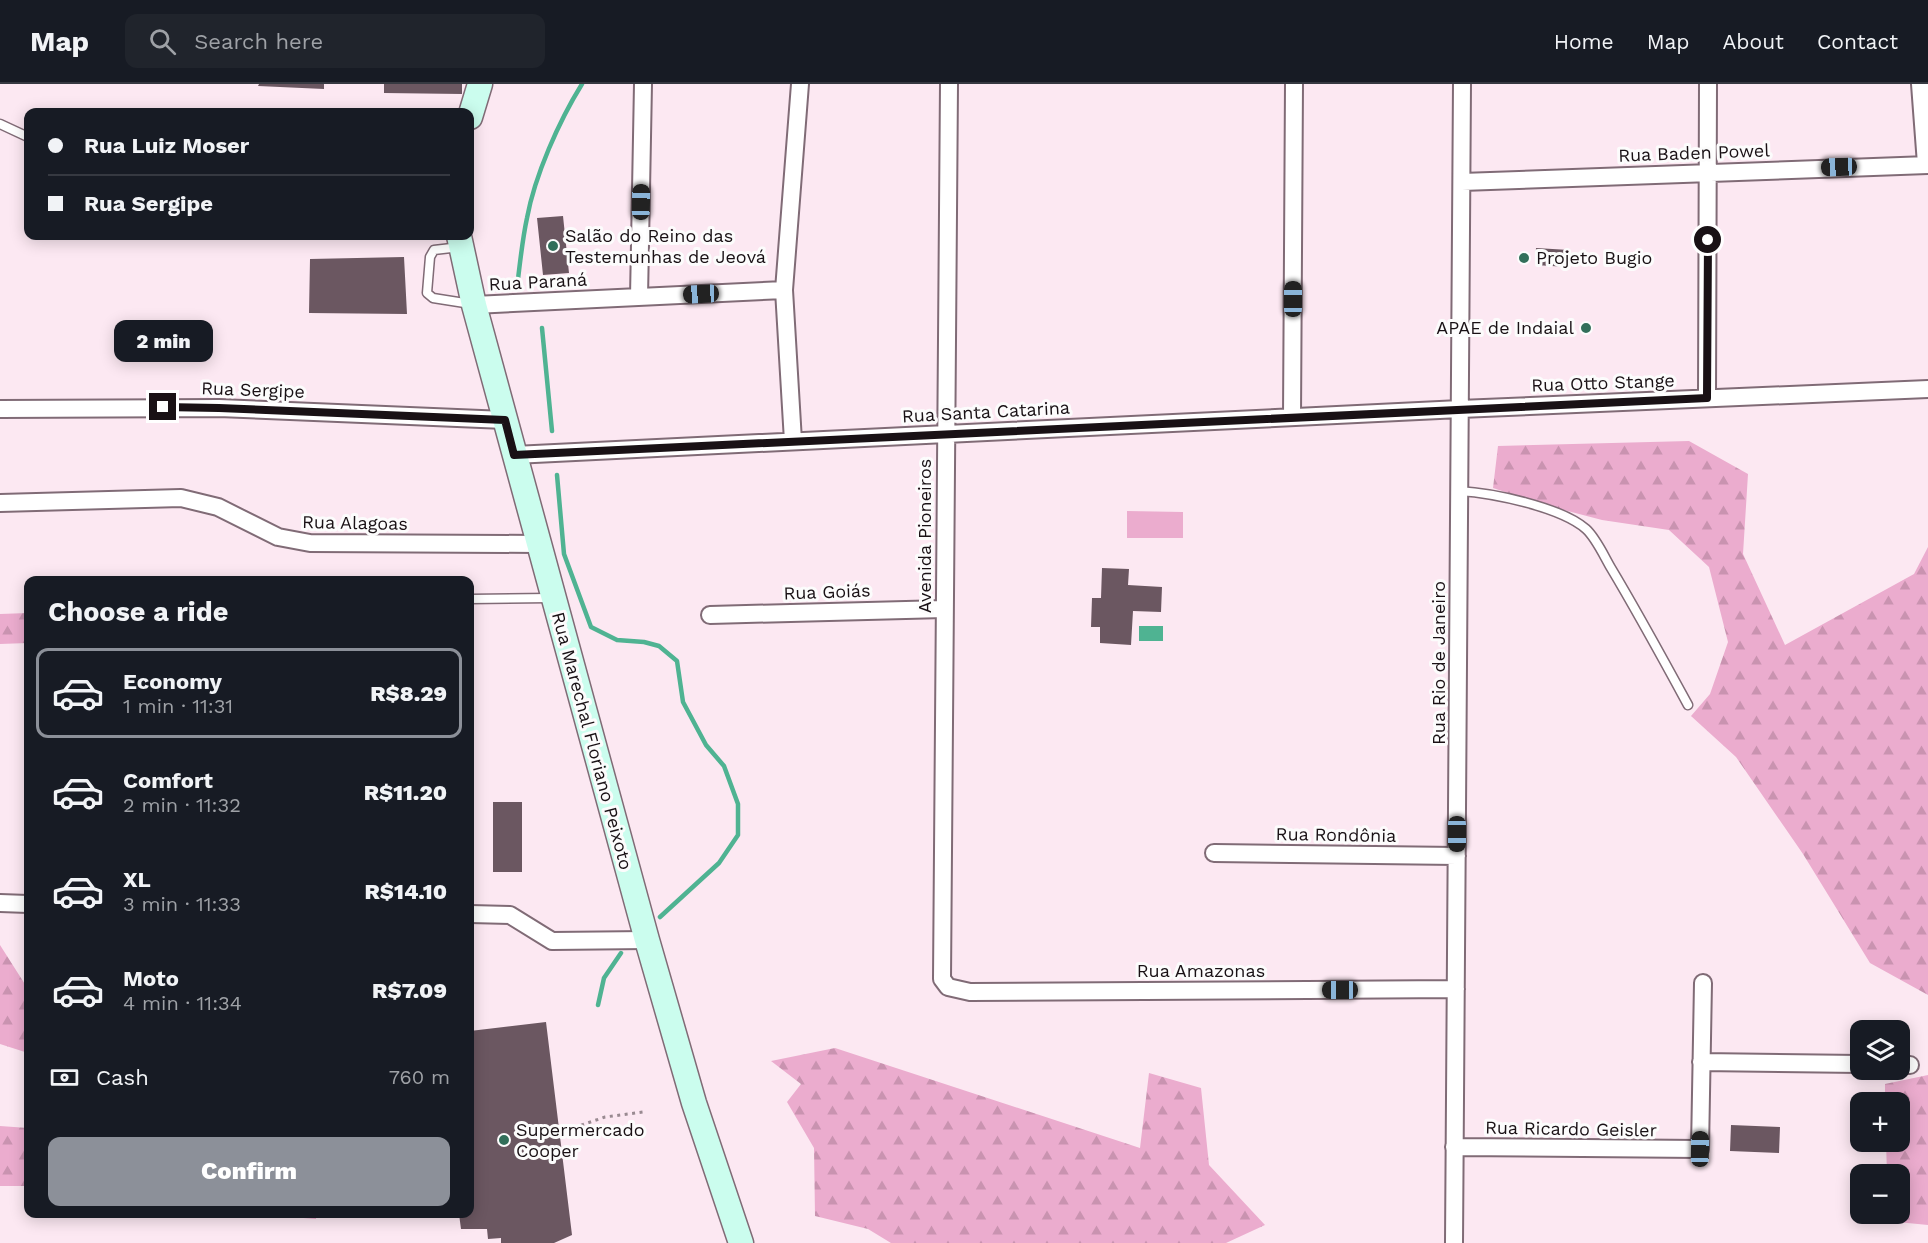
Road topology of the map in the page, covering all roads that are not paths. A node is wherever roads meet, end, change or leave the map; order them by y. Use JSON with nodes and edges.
{"nodes":[{"id":1,"x":480,"y":84,"type":"edge"},
{"id":2,"x":643,"y":84,"type":"edge"},
{"id":3,"x":800,"y":84,"type":"edge"},
{"id":4,"x":949,"y":84,"type":"edge"},
{"id":5,"x":1294,"y":84,"type":"edge"},
{"id":6,"x":1462,"y":84,"type":"edge"},
{"id":7,"x":1708,"y":84,"type":"edge"},
{"id":8,"x":1920,"y":84,"type":"edge"},
{"id":9,"x":473,"y":108,"type":"edge"},
{"id":10,"x":0,"y":124,"type":"edge"},
{"id":11,"x":24,"y":135,"type":"edge"},
{"id":12,"x":1927,"y":164,"type":"edge"},
{"id":13,"x":1708,"y":172,"type":"junction"},
{"id":14,"x":1462,"y":182,"type":"junction"},
{"id":15,"x":460,"y":241,"type":"edge"},
{"id":16,"x":784,"y":290,"type":"junction"},
{"id":17,"x":639,"y":297,"type":"junction"},
{"id":18,"x":474,"y":305,"type":"junction"},
{"id":19,"x":1928,"y":389,"type":"edge"},
{"id":20,"x":1707,"y":398,"type":"junction"},
{"id":21,"x":0,"y":409,"type":"edge"},
{"id":22,"x":1460,"y":409,"type":"junction"},
{"id":23,"x":1292,"y":417,"type":"junction"},
{"id":24,"x":505,"y":420,"type":"junction"},
{"id":25,"x":946,"y":434,"type":"junction"},
{"id":26,"x":793,"y":441,"type":"junction"},
{"id":27,"x":514,"y":455,"type":"junction"},
{"id":28,"x":1459,"y":490,"type":"junction"},
{"id":29,"x":0,"y":503,"type":"edge"},
{"id":30,"x":538,"y":544,"type":"junction"},
{"id":31,"x":553,"y":598,"type":"junction"},
{"id":32,"x":474,"y":599,"type":"edge"},
{"id":33,"x":944,"y":609,"type":"junction"},
{"id":34,"x":710,"y":615,"type":"dead end"},
{"id":35,"x":1688,"y":705,"type":"dead end"},
{"id":36,"x":1214,"y":852,"type":"dead end"},
{"id":37,"x":1456,"y":856,"type":"junction"},
{"id":38,"x":0,"y":903,"type":"edge"},
{"id":39,"x":24,"y":904,"type":"edge"},
{"id":40,"x":474,"y":914,"type":"edge"},
{"id":41,"x":647,"y":940,"type":"junction"},
{"id":42,"x":1703,"y":982,"type":"dead end"},
{"id":43,"x":948,"y":987,"type":"joint"},
{"id":44,"x":1455,"y":989,"type":"junction"},
{"id":45,"x":1701,"y":1062,"type":"junction"},
{"id":46,"x":1850,"y":1064,"type":"edge"},
{"id":47,"x":1454,"y":1147,"type":"junction"},
{"id":48,"x":738,"y":1242,"type":"edge"},
{"id":49,"x":1454,"y":1243,"type":"edge"}],
"edges":[{"from":1,"to":9,"type":"main road"},
{"from":2,"to":17,"type":"street"},
{"from":3,"to":16,"type":"street"},
{"from":4,"to":25,"type":"street","name":"Avenida Pioneiros"},
{"from":5,"to":23,"type":"street"},
{"from":6,"to":14,"type":"street","name":"Rua Rio de Janeiro"},
{"from":7,"to":13,"type":"street"},
{"from":8,"to":12,"type":"street"},
{"from":10,"to":11,"type":"lane"},
{"from":12,"to":13,"type":"street","name":"Rua Baden Powel"},
{"from":13,"to":14,"type":"street","name":"Rua Baden Powel"},
{"from":13,"to":20,"type":"street"},
{"from":14,"to":22,"type":"street","name":"Rua Rio de Janeiro"},
{"from":15,"to":18,"type":"main road","name":"Rua Marechal Floriano Peixoto"},
{"from":15,"to":18,"type":"lane"},
{"from":16,"to":17,"type":"street","name":"Rua Paraná"},
{"from":16,"to":26,"type":"street"},
{"from":17,"to":18,"type":"street","name":"Rua Paraná"},
{"from":18,"to":24,"type":"main road","name":"Rua Marechal Floriano Peixoto"},
{"from":19,"to":20,"type":"street","name":"Rua Otto Stange"},
{"from":20,"to":22,"type":"street","name":"Rua Otto Stange"},
{"from":21,"to":24,"type":"street","name":"Rua Sergipe"},
{"from":22,"to":23,"type":"street","name":"Rua Santa Catarina"},
{"from":22,"to":28,"type":"street","name":"Rua Rio de Janeiro"},
{"from":23,"to":25,"type":"street","name":"Rua Santa Catarina"},
{"from":24,"to":27,"type":"main road","name":"Rua Marechal Floriano Peixoto"},
{"from":25,"to":26,"type":"street","name":"Rua Santa Catarina"},
{"from":25,"to":33,"type":"street","name":"Avenida Pioneiros"},
{"from":26,"to":27,"type":"street","name":"Rua Santa Catarina"},
{"from":27,"to":30,"type":"main road","name":"Rua Marechal Floriano Peixoto"},
{"from":28,"to":35,"type":"lane"},
{"from":28,"to":37,"type":"street","name":"Rua Rio de Janeiro"},
{"from":29,"to":30,"type":"street","name":"Rua Alagoas"},
{"from":30,"to":31,"type":"main road","name":"Rua Marechal Floriano Peixoto"},
{"from":31,"to":32,"type":"lane"},
{"from":31,"to":41,"type":"main road","name":"Rua Marechal Floriano Peixoto"},
{"from":33,"to":34,"type":"street","name":"Rua Goiás"},
{"from":33,"to":43,"type":"street","name":"Avenida Pioneiros"},
{"from":36,"to":37,"type":"street","name":"Rua Rondônia"},
{"from":37,"to":44,"type":"street","name":"Rua Rio de Janeiro"},
{"from":38,"to":39,"type":"street"},
{"from":40,"to":41,"type":"street"},
{"from":41,"to":48,"type":"main road","name":"Rua Marechal Floriano Peixoto"},
{"from":42,"to":45,"type":"street","name":"Rua Ricardo Geisler"},
{"from":43,"to":44,"type":"street","name":"Rua Amazonas"},
{"from":44,"to":47,"type":"street","name":"Rua Rio de Janeiro"},
{"from":45,"to":46,"type":"street"},
{"from":45,"to":47,"type":"street","name":"Rua Ricardo Geisler"},
{"from":47,"to":49,"type":"street","name":"Rua Rio de Janeiro"}]}
